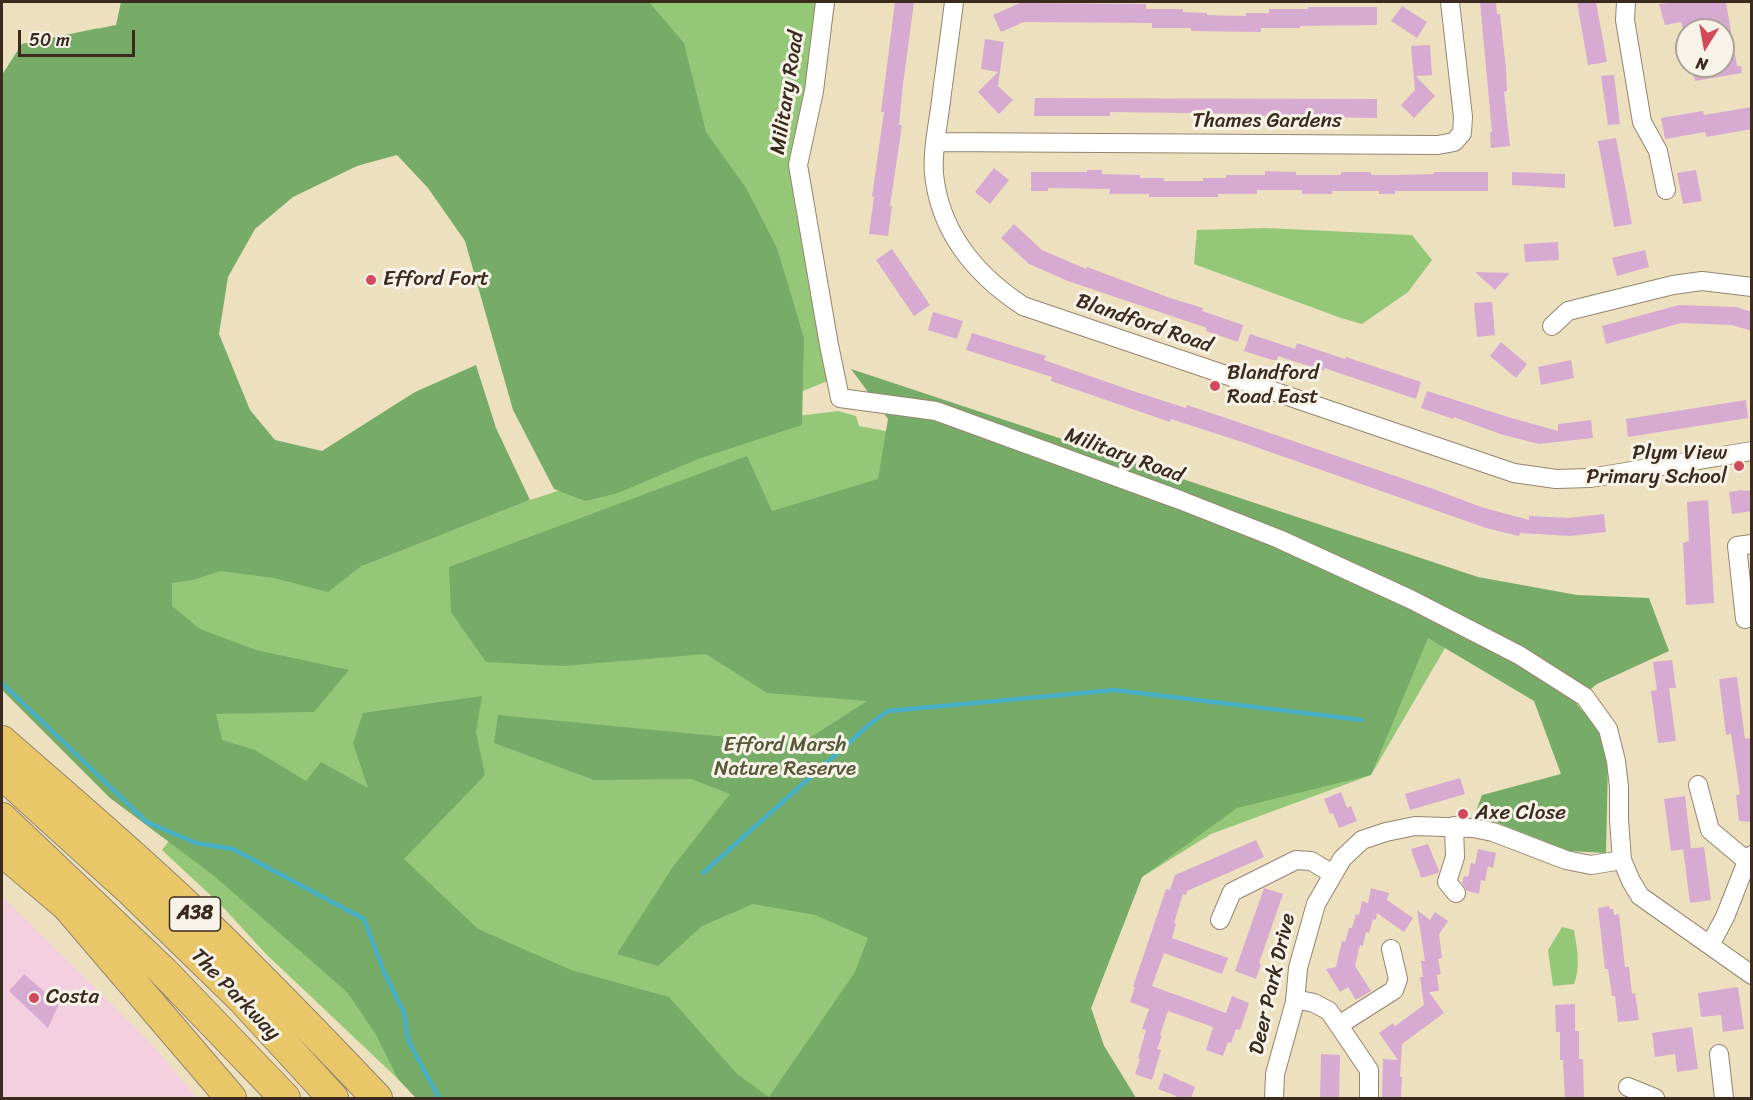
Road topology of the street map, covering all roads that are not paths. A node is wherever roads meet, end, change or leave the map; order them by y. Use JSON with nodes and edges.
{"nodes":[{"id":1,"x":825,"y":2,"type":"edge"},
{"id":2,"x":954,"y":2,"type":"edge"},
{"id":3,"x":1450,"y":2,"type":"edge"},
{"id":4,"x":1626,"y":2,"type":"edge"},
{"id":5,"x":936,"y":142,"type":"junction"},
{"id":6,"x":1666,"y":190,"type":"dead end"},
{"id":7,"x":1752,"y":287,"type":"edge"},
{"id":8,"x":1552,"y":326,"type":"dead end"},
{"id":9,"x":1752,"y":452,"type":"edge"},
{"id":10,"x":1752,"y":544,"type":"edge"},
{"id":11,"x":1744,"y":619,"type":"dead end"},
{"id":12,"x":2,"y":741,"type":"edge"},
{"id":13,"x":2,"y":774,"type":"edge"},
{"id":14,"x":1698,"y":785,"type":"dead end"},
{"id":15,"x":2,"y":818,"type":"edge"},
{"id":16,"x":1454,"y":826,"type":"junction"},
{"id":17,"x":2,"y":851,"type":"edge"},
{"id":18,"x":1749,"y":858,"type":"edge"},
{"id":19,"x":1622,"y":860,"type":"junction"},
{"id":20,"x":1333,"y":874,"type":"junction"},
{"id":21,"x":1456,"y":893,"type":"dead end"},
{"id":22,"x":67,"y":906,"type":"junction"},
{"id":23,"x":1220,"y":920,"type":"dead end"},
{"id":24,"x":1710,"y":945,"type":"junction"},
{"id":25,"x":1391,"y":949,"type":"dead end"},
{"id":26,"x":1752,"y":975,"type":"edge"},
{"id":27,"x":1295,"y":999,"type":"junction"},
{"id":28,"x":1340,"y":1025,"type":"junction"},
{"id":29,"x":1719,"y":1054,"type":"dead end"},
{"id":30,"x":1628,"y":1087,"type":"dead end"},
{"id":31,"x":231,"y":1098,"type":"edge"},
{"id":32,"x":267,"y":1098,"type":"edge"},
{"id":33,"x":285,"y":1098,"type":"edge"},
{"id":34,"x":333,"y":1098,"type":"edge"},
{"id":35,"x":377,"y":1098,"type":"edge"},
{"id":36,"x":1274,"y":1098,"type":"edge"},
{"id":37,"x":1370,"y":1098,"type":"edge"},
{"id":38,"x":1655,"y":1098,"type":"edge"},
{"id":39,"x":1724,"y":1098,"type":"edge"}],
"edges":[{"from":1,"to":19,"type":"street","name":"Military Road"},
{"from":2,"to":5,"type":"street","name":"Blandford Road"},
{"from":3,"to":5,"type":"street","name":"Thames Gardens"},
{"from":4,"to":6,"type":"street"},
{"from":5,"to":9,"type":"street","name":"Blandford Road"},
{"from":7,"to":8,"type":"street"},
{"from":10,"to":11,"type":"street"},
{"from":12,"to":35,"type":"highway","number":"A38"},
{"from":13,"to":34,"type":"highway","name":"The Parkway","number":"A38"},
{"from":14,"to":18,"type":"street"},
{"from":15,"to":33,"type":"highway","name":"The Parkway"},
{"from":16,"to":19,"type":"street","name":"Deer Park Drive"},
{"from":16,"to":20,"type":"street","name":"Deer Park Drive"},
{"from":16,"to":21,"type":"street"},
{"from":17,"to":22,"type":"highway"},
{"from":18,"to":24,"type":"street"},
{"from":19,"to":24,"type":"street"},
{"from":20,"to":23,"type":"street"},
{"from":20,"to":27,"type":"street","name":"Deer Park Drive"},
{"from":22,"to":31,"type":"highway"},
{"from":22,"to":32,"type":"highway"},
{"from":24,"to":26,"type":"street"},
{"from":25,"to":28,"type":"street"},
{"from":27,"to":28,"type":"street"},
{"from":27,"to":36,"type":"street","name":"Deer Park Drive"},
{"from":28,"to":37,"type":"street"},
{"from":29,"to":39,"type":"street"},
{"from":30,"to":38,"type":"street"}]}
